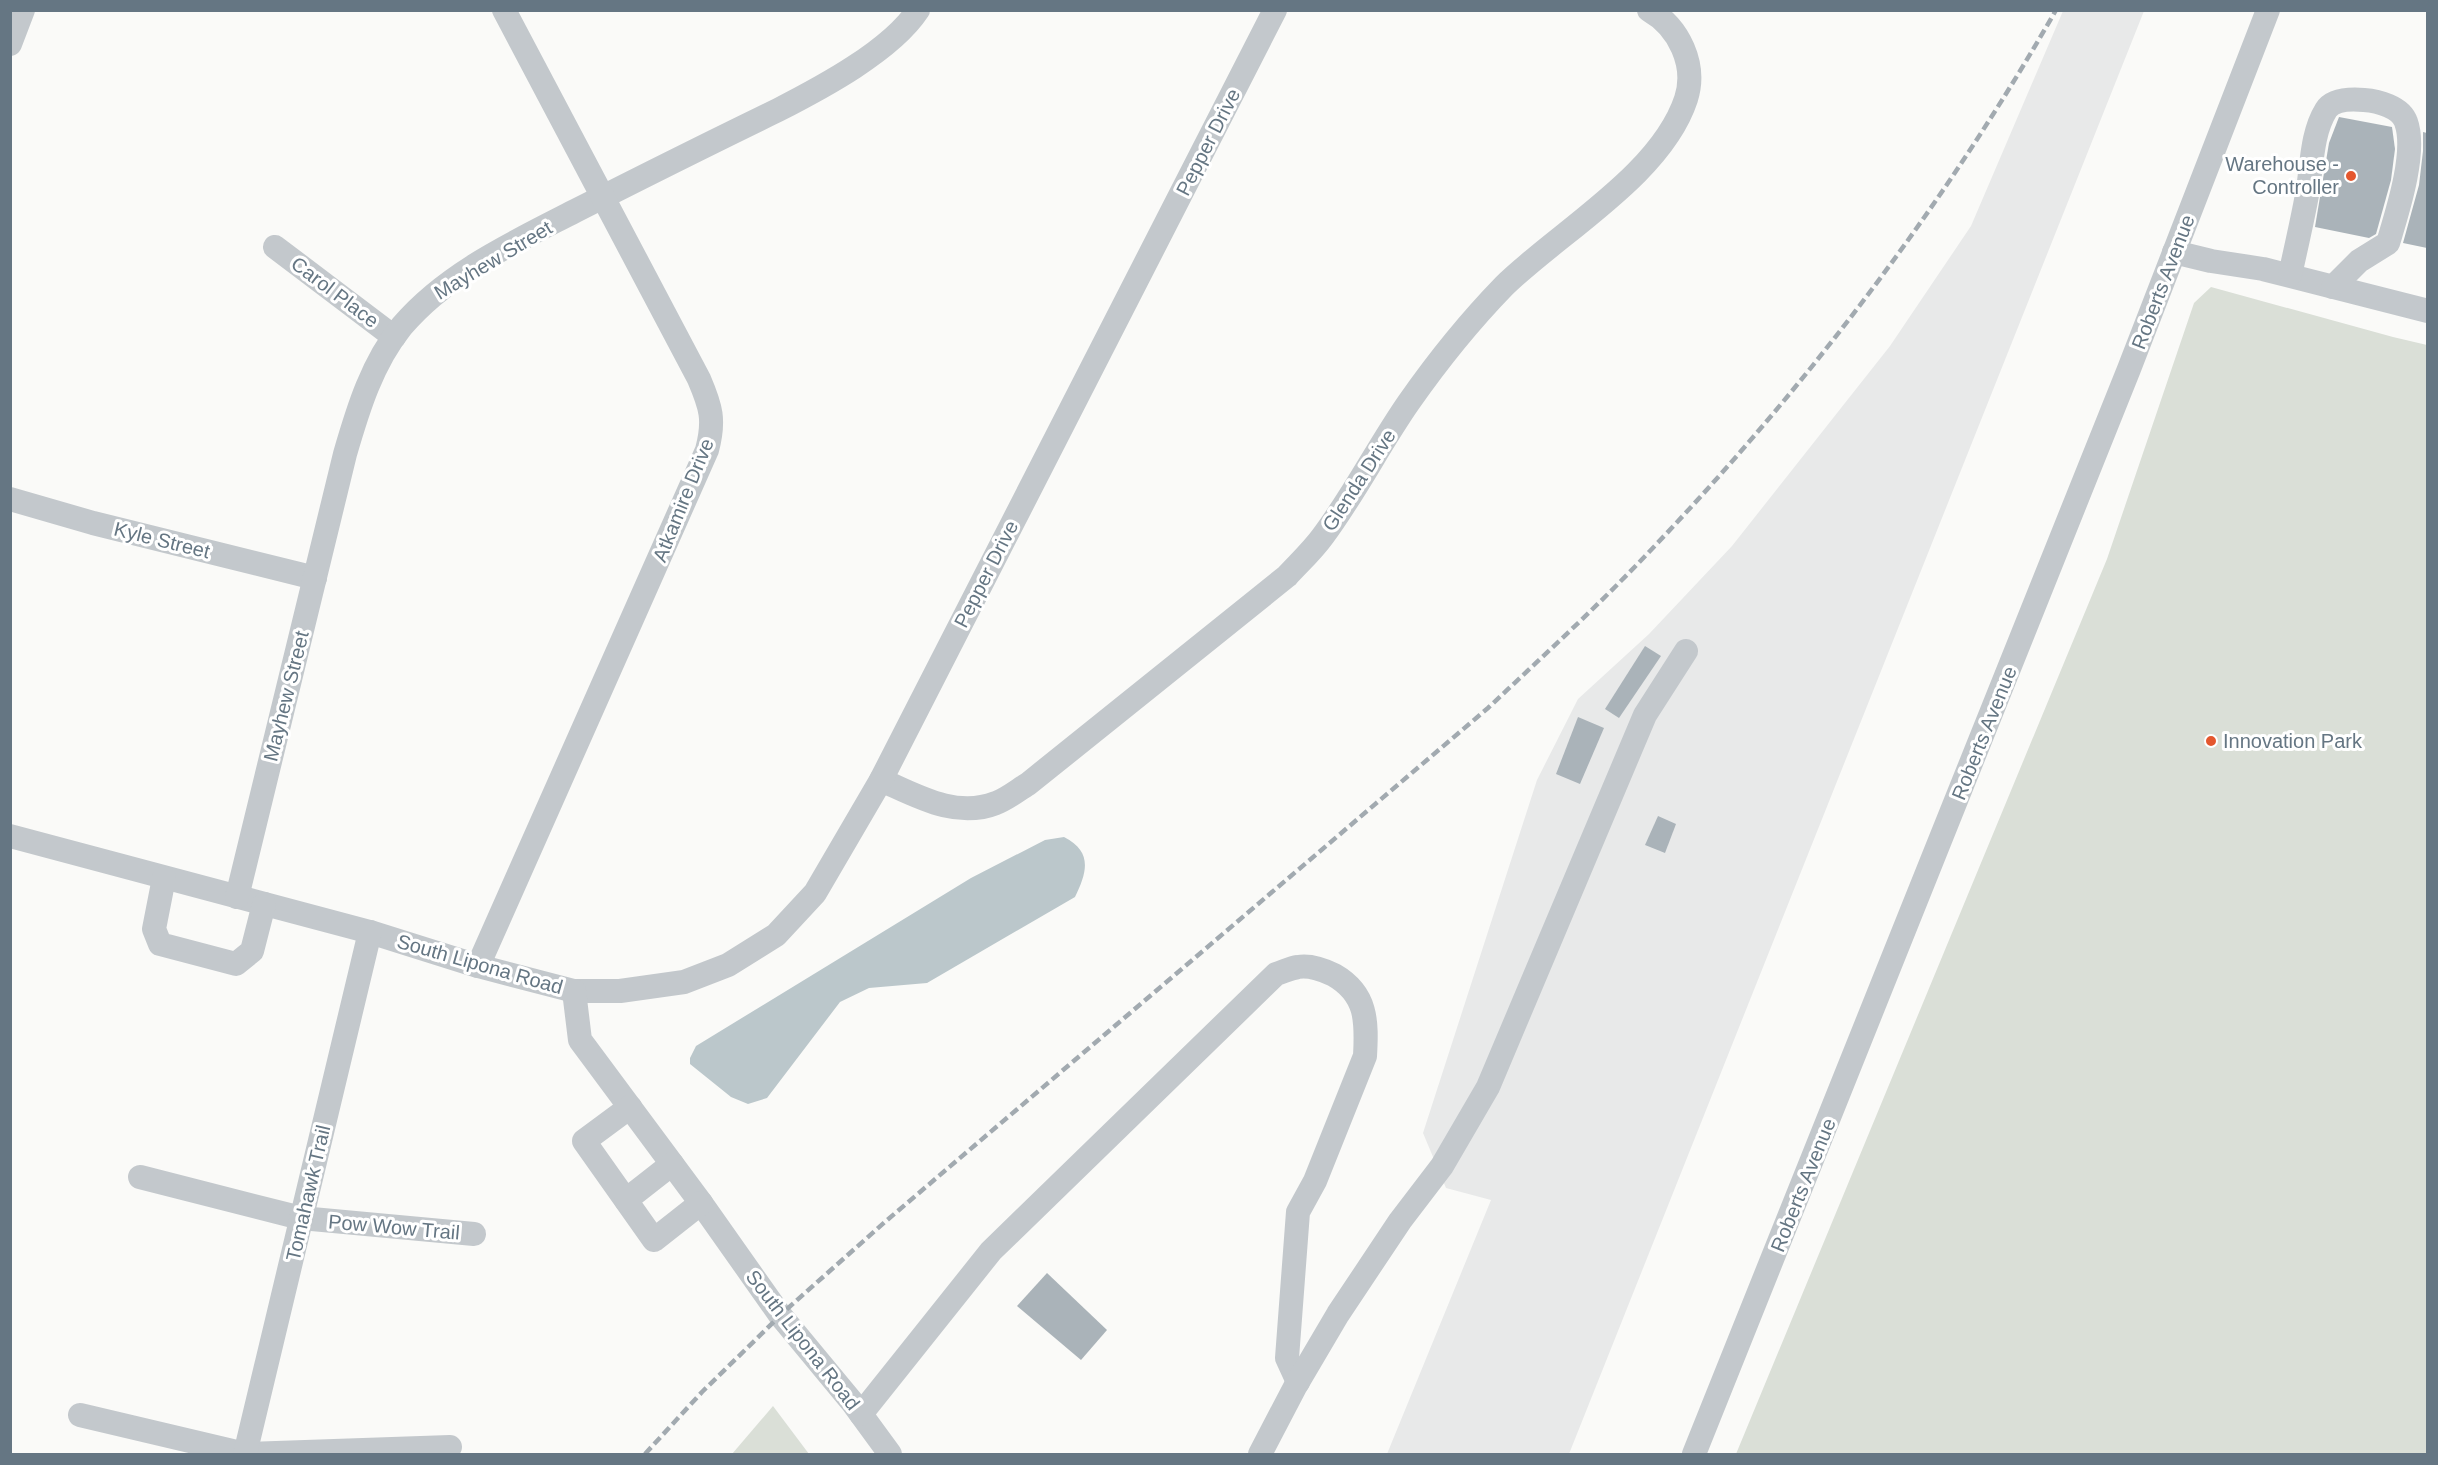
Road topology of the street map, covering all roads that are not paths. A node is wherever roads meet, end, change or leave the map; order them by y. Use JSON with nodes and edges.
{"nodes":[{"id":1,"x":23,"y":10,"type":"edge"},
{"id":2,"x":504,"y":10,"type":"edge"},
{"id":3,"x":918,"y":10,"type":"edge"},
{"id":4,"x":1275,"y":10,"type":"edge"},
{"id":5,"x":1649,"y":10,"type":"edge"},
{"id":6,"x":2268,"y":10,"type":"edge"},
{"id":7,"x":10,"y":44,"type":"edge"},
{"id":8,"x":601,"y":198,"type":"junction"},
{"id":9,"x":275,"y":247,"type":"dead end"},
{"id":10,"x":2174,"y":252,"type":"junction"},
{"id":11,"x":2290,"y":275,"type":"junction"},
{"id":12,"x":2333,"y":287,"type":"junction"},
{"id":13,"x":2427,"y":312,"type":"edge"},
{"id":14,"x":394,"y":337,"type":"junction"},
{"id":15,"x":10,"y":499,"type":"edge"},
{"id":16,"x":315,"y":578,"type":"junction"},
{"id":17,"x":1686,"y":651,"type":"dead end"},
{"id":18,"x":881,"y":780,"type":"junction"},
{"id":19,"x":10,"y":836,"type":"edge"},
{"id":20,"x":164,"y":878,"type":"junction"},
{"id":21,"x":237,"y":897,"type":"junction"},
{"id":22,"x":264,"y":904,"type":"junction"},
{"id":23,"x":370,"y":932,"type":"junction"},
{"id":24,"x":478,"y":966,"type":"junction"},
{"id":25,"x":574,"y":991,"type":"junction"},
{"id":26,"x":630,"y":1107,"type":"junction"},
{"id":27,"x":672,"y":1164,"type":"junction"},
{"id":28,"x":141,"y":1177,"type":"dead end"},
{"id":29,"x":626,"y":1200,"type":"junction"},
{"id":30,"x":701,"y":1203,"type":"junction"},
{"id":31,"x":301,"y":1218,"type":"junction"},
{"id":32,"x":474,"y":1234,"type":"dead end"},
{"id":33,"x":1298,"y":1382,"type":"junction"},
{"id":34,"x":861,"y":1414,"type":"junction"},
{"id":35,"x":80,"y":1415,"type":"dead end"},
{"id":36,"x":450,"y":1447,"type":"dead end"},
{"id":37,"x":245,"y":1454,"type":"edge"},
{"id":38,"x":890,"y":1455,"type":"edge"},
{"id":39,"x":1260,"y":1455,"type":"edge"},
{"id":40,"x":1694,"y":1455,"type":"edge"}],
"edges":[{"from":1,"to":7,"type":"street"},
{"from":2,"to":8,"type":"street","name":"Atkamire Drive"},
{"from":3,"to":8,"type":"street","name":"Mayhew Street"},
{"from":4,"to":18,"type":"street","name":"Pepper Drive"},
{"from":5,"to":18,"type":"street","name":"Glenda Drive"},
{"from":6,"to":10,"type":"street","name":"Roberts Avenue"},
{"from":8,"to":14,"type":"street","name":"Mayhew Street"},
{"from":8,"to":24,"type":"street","name":"Atkamire Drive"},
{"from":9,"to":14,"type":"street","name":"Carol Place"},
{"from":10,"to":11,"type":"street"},
{"from":10,"to":40,"type":"street","name":"Roberts Avenue"},
{"from":11,"to":12,"type":"street"},
{"from":11,"to":12,"type":"street"},
{"from":12,"to":13,"type":"street"},
{"from":14,"to":16,"type":"street","name":"Mayhew Street"},
{"from":15,"to":16,"type":"street","name":"Kyle Street"},
{"from":16,"to":21,"type":"street","name":"Mayhew Street"},
{"from":17,"to":33,"type":"street"},
{"from":18,"to":25,"type":"street","name":"Pepper Drive"},
{"from":19,"to":20,"type":"street","name":"South Lipona Road"},
{"from":20,"to":21,"type":"street","name":"South Lipona Road"},
{"from":20,"to":22,"type":"street"},
{"from":21,"to":22,"type":"street","name":"South Lipona Road"},
{"from":22,"to":23,"type":"street","name":"South Lipona Road"},
{"from":23,"to":24,"type":"street","name":"South Lipona Road"},
{"from":23,"to":31,"type":"street","name":"Tomahawk Trail"},
{"from":24,"to":25,"type":"street","name":"South Lipona Road"},
{"from":25,"to":26,"type":"street","name":"South Lipona Road"},
{"from":26,"to":27,"type":"street","name":"South Lipona Road"},
{"from":26,"to":29,"type":"street"},
{"from":27,"to":29,"type":"street"},
{"from":27,"to":30,"type":"street","name":"South Lipona Road"},
{"from":28,"to":31,"type":"street","name":"Pow Wow Trail"},
{"from":29,"to":30,"type":"street"},
{"from":30,"to":34,"type":"street","name":"South Lipona Road"},
{"from":31,"to":32,"type":"street","name":"Pow Wow Trail"},
{"from":31,"to":37,"type":"street","name":"Tomahawk Trail"},
{"from":33,"to":34,"type":"street"},
{"from":33,"to":39,"type":"street"},
{"from":34,"to":38,"type":"street","name":"South Lipona Road"},
{"from":35,"to":37,"type":"street"},
{"from":36,"to":37,"type":"street"}]}
